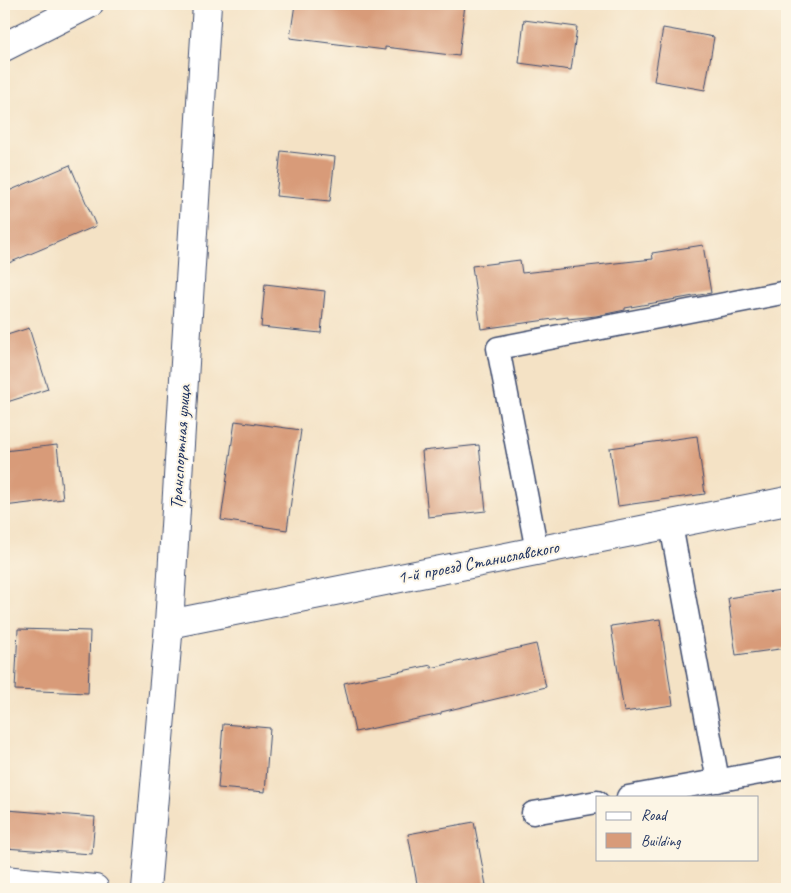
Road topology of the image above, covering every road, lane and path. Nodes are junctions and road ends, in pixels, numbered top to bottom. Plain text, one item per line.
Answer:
1 (89, 4) edge
2 (207, 4) edge
3 (4, 47) edge
4 (787, 292) edge
5 (787, 501) edge
6 (671, 524) junction
7 (537, 551) junction
8 (169, 624) junction
9 (787, 768) edge
10 (718, 781) junction
11 (634, 796) edge
12 (596, 802) edge
13 (533, 814) dead end
14 (4, 880) edge
15 (95, 889) edge
16 (146, 889) edge

1 - 3 street
2 - 8 street, Транспортная улица
4 - 7 lane
5 - 6 street, 1-й проезд Станиславского
6 - 7 street, 1-й проезд Станиславского
6 - 10 lane
7 - 8 street, 1-й проезд Станиславского
8 - 16 street, Транспортная улица
9 - 10 lane
10 - 11 lane
12 - 13 lane
14 - 15 street

